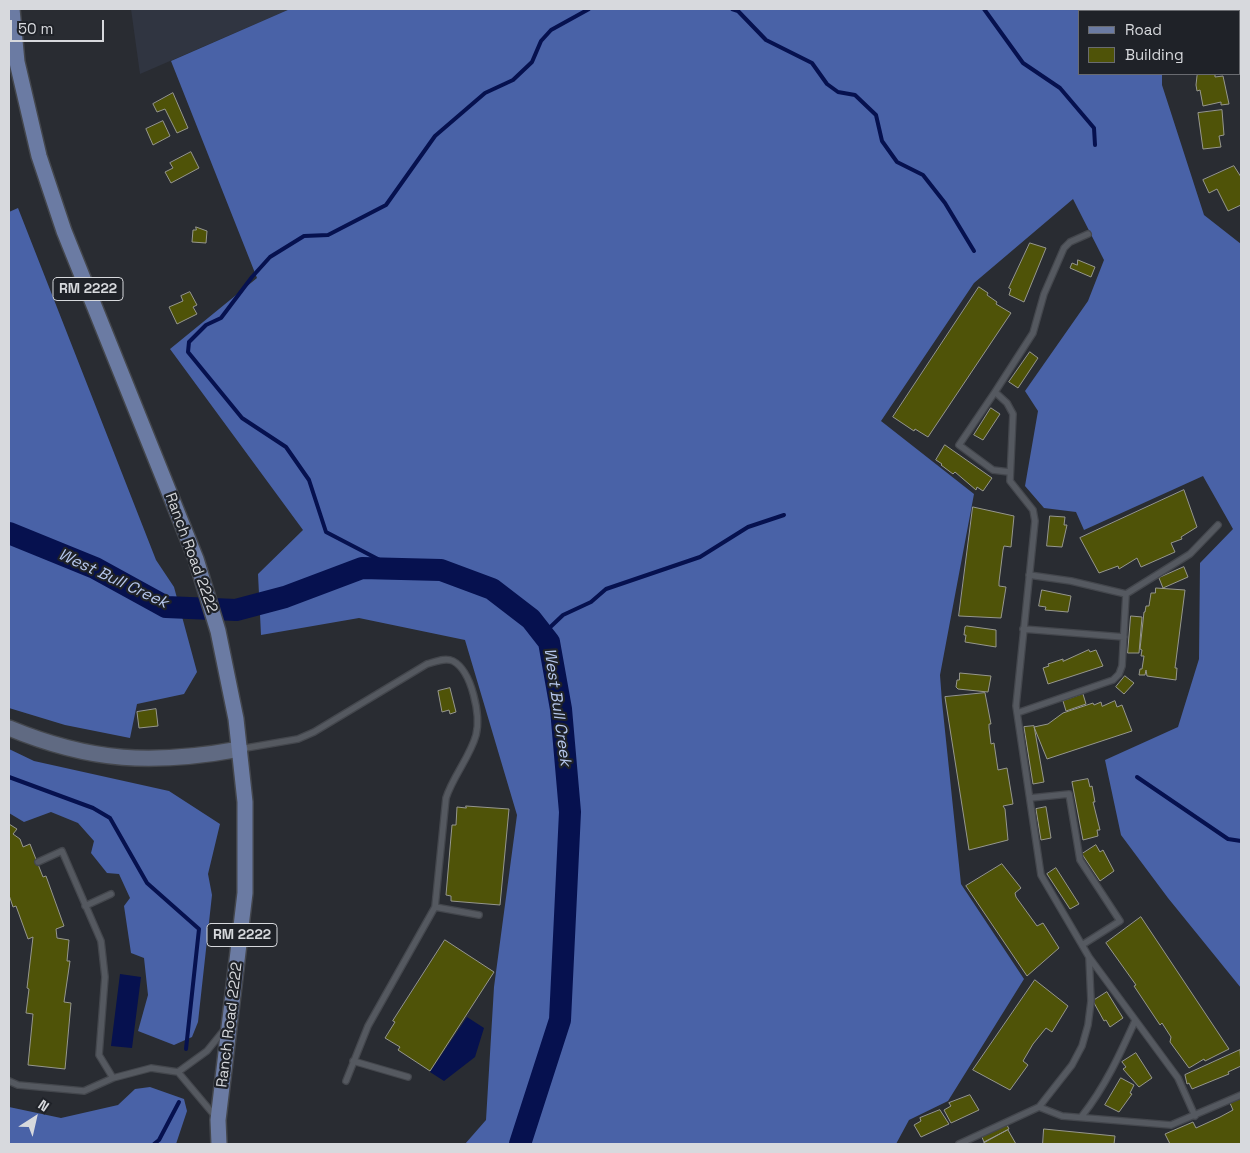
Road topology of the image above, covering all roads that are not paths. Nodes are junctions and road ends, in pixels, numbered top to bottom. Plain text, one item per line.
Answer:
1 (12, 9) edge
2 (1088, 234) dead end
3 (995, 392) junction
4 (1009, 472) junction
5 (1218, 525) dead end
6 (1029, 575) junction
7 (1126, 594) junction
8 (1022, 629) junction
9 (1124, 637) junction
10 (1017, 713) junction
11 (9, 728) edge
12 (240, 749) junction
13 (1030, 798) junction
14 (38, 862) dead end
15 (111, 894) dead end
16 (85, 906) junction
17 (435, 907) junction
18 (479, 915) dead end
19 (1082, 945) junction
20 (1089, 957) junction
21 (232, 1013) junction
22 (1135, 1021) junction
23 (353, 1061) junction
24 (178, 1072) junction
25 (408, 1076) dead end
26 (113, 1078) junction
27 (9, 1081) edge
28 (346, 1081) dead end
29 (1241, 1094) edge
30 (1038, 1107) junction
31 (1082, 1116) junction
32 (1196, 1116) junction
33 (218, 1120) junction
34 (211, 1144) edge
35 (219, 1144) edge
36 (959, 1144) edge

1 - 12 main road, Ranch Road 2222 / RM 2222
2 - 3 lane
3 - 4 lane
3 - 4 lane
4 - 6 lane
5 - 7 lane
6 - 7 lane
6 - 8 lane
7 - 9 lane
8 - 9 lane
8 - 10 lane
9 - 10 lane
10 - 13 lane
11 - 12 street
12 - 17 lane
12 - 21 main road, Ranch Road 2222 / RM 2222
13 - 19 lane
13 - 19 lane
14 - 16 lane
15 - 16 lane
16 - 26 lane
17 - 18 lane
17 - 23 lane
19 - 20 lane
20 - 22 lane
20 - 30 lane
21 - 24 lane
21 - 33 main road, Ranch Road 2222 / RM 2222
22 - 31 lane
22 - 32 lane
23 - 25 lane
23 - 28 lane
24 - 26 lane
24 - 33 lane
26 - 27 lane
29 - 32 lane
30 - 31 lane
30 - 36 lane
31 - 32 lane
33 - 34 main road, Ranch Road 2222 / RM 2222
33 - 35 main road, Ranch Road 2222 / RM 2222

